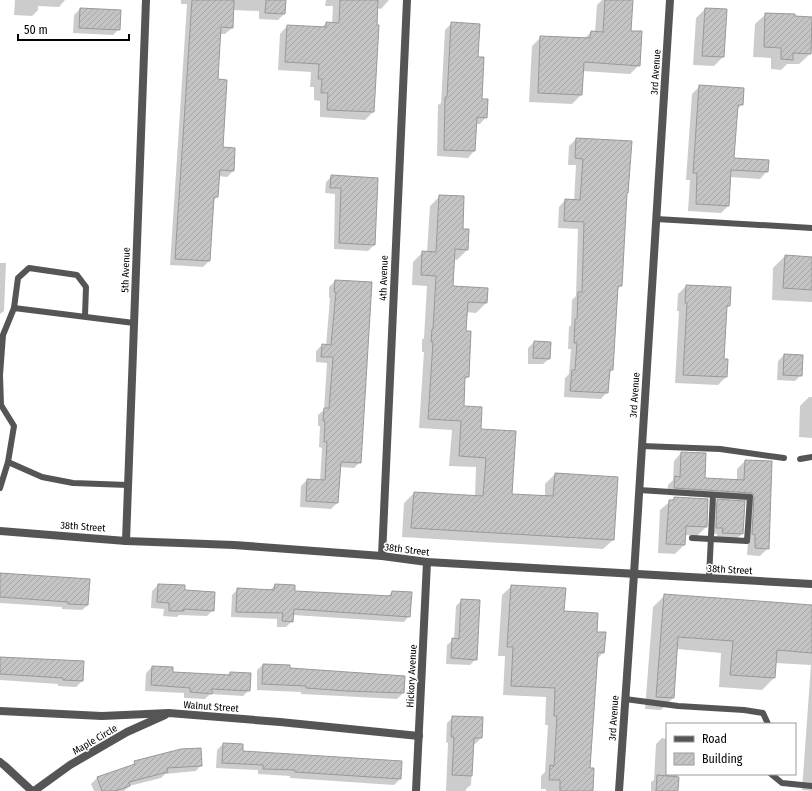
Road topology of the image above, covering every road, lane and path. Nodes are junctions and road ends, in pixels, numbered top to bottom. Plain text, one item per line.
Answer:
1 (146, 0) edge
2 (407, 0) edge
3 (670, 0) edge
4 (656, 219) junction
5 (812, 228) edge
6 (14, 308) junction
7 (86, 316) junction
8 (134, 323) junction
9 (642, 446) junction
10 (812, 457) edge
11 (784, 458) dead end
12 (800, 459) dead end
13 (8, 462) junction
14 (128, 485) junction
15 (0, 488) edge
16 (639, 490) junction
17 (713, 495) junction
18 (0, 531) edge
19 (692, 538) dead end
20 (711, 539) junction
21 (126, 540) junction
22 (382, 556) junction
23 (427, 562) junction
24 (634, 574) junction
25 (709, 578) junction
26 (812, 584) edge
27 (625, 699) junction
28 (0, 712) edge
29 (169, 714) junction
30 (768, 723) edge
31 (419, 736) junction
32 (0, 762) edge
33 (772, 775) edge
34 (812, 786) edge
35 (33, 791) edge
36 (416, 791) edge
37 (618, 791) edge

1 - 8 street, 5th Avenue
2 - 22 street, 4th Avenue
3 - 4 street, 3rd Avenue
4 - 5 lane
4 - 9 street, 3rd Avenue
6 - 7 lane
6 - 7 lane
6 - 13 lane
7 - 8 lane
8 - 14 street, 5th Avenue
9 - 11 lane
9 - 16 street, 3rd Avenue
10 - 12 lane
13 - 14 lane
13 - 15 lane
14 - 21 street, 5th Avenue
16 - 17 lane
16 - 24 street, 3rd Avenue
17 - 20 lane
17 - 20 lane
18 - 21 street, 38th Street
19 - 20 lane
20 - 25 lane
21 - 22 street, 38th Street
22 - 23 street, 38th Street
23 - 24 street, 38th Street
23 - 31 street, Hickory Avenue
24 - 25 street, 38th Street
24 - 27 street, 3rd Avenue
25 - 26 street, 38th Street
27 - 30 lane
27 - 37 street, 3rd Avenue
28 - 29 street, Walnut Street
29 - 31 street, Walnut Street
29 - 35 street, Maple Circle
31 - 36 street, Hickory Avenue
32 - 35 street
33 - 34 lane

